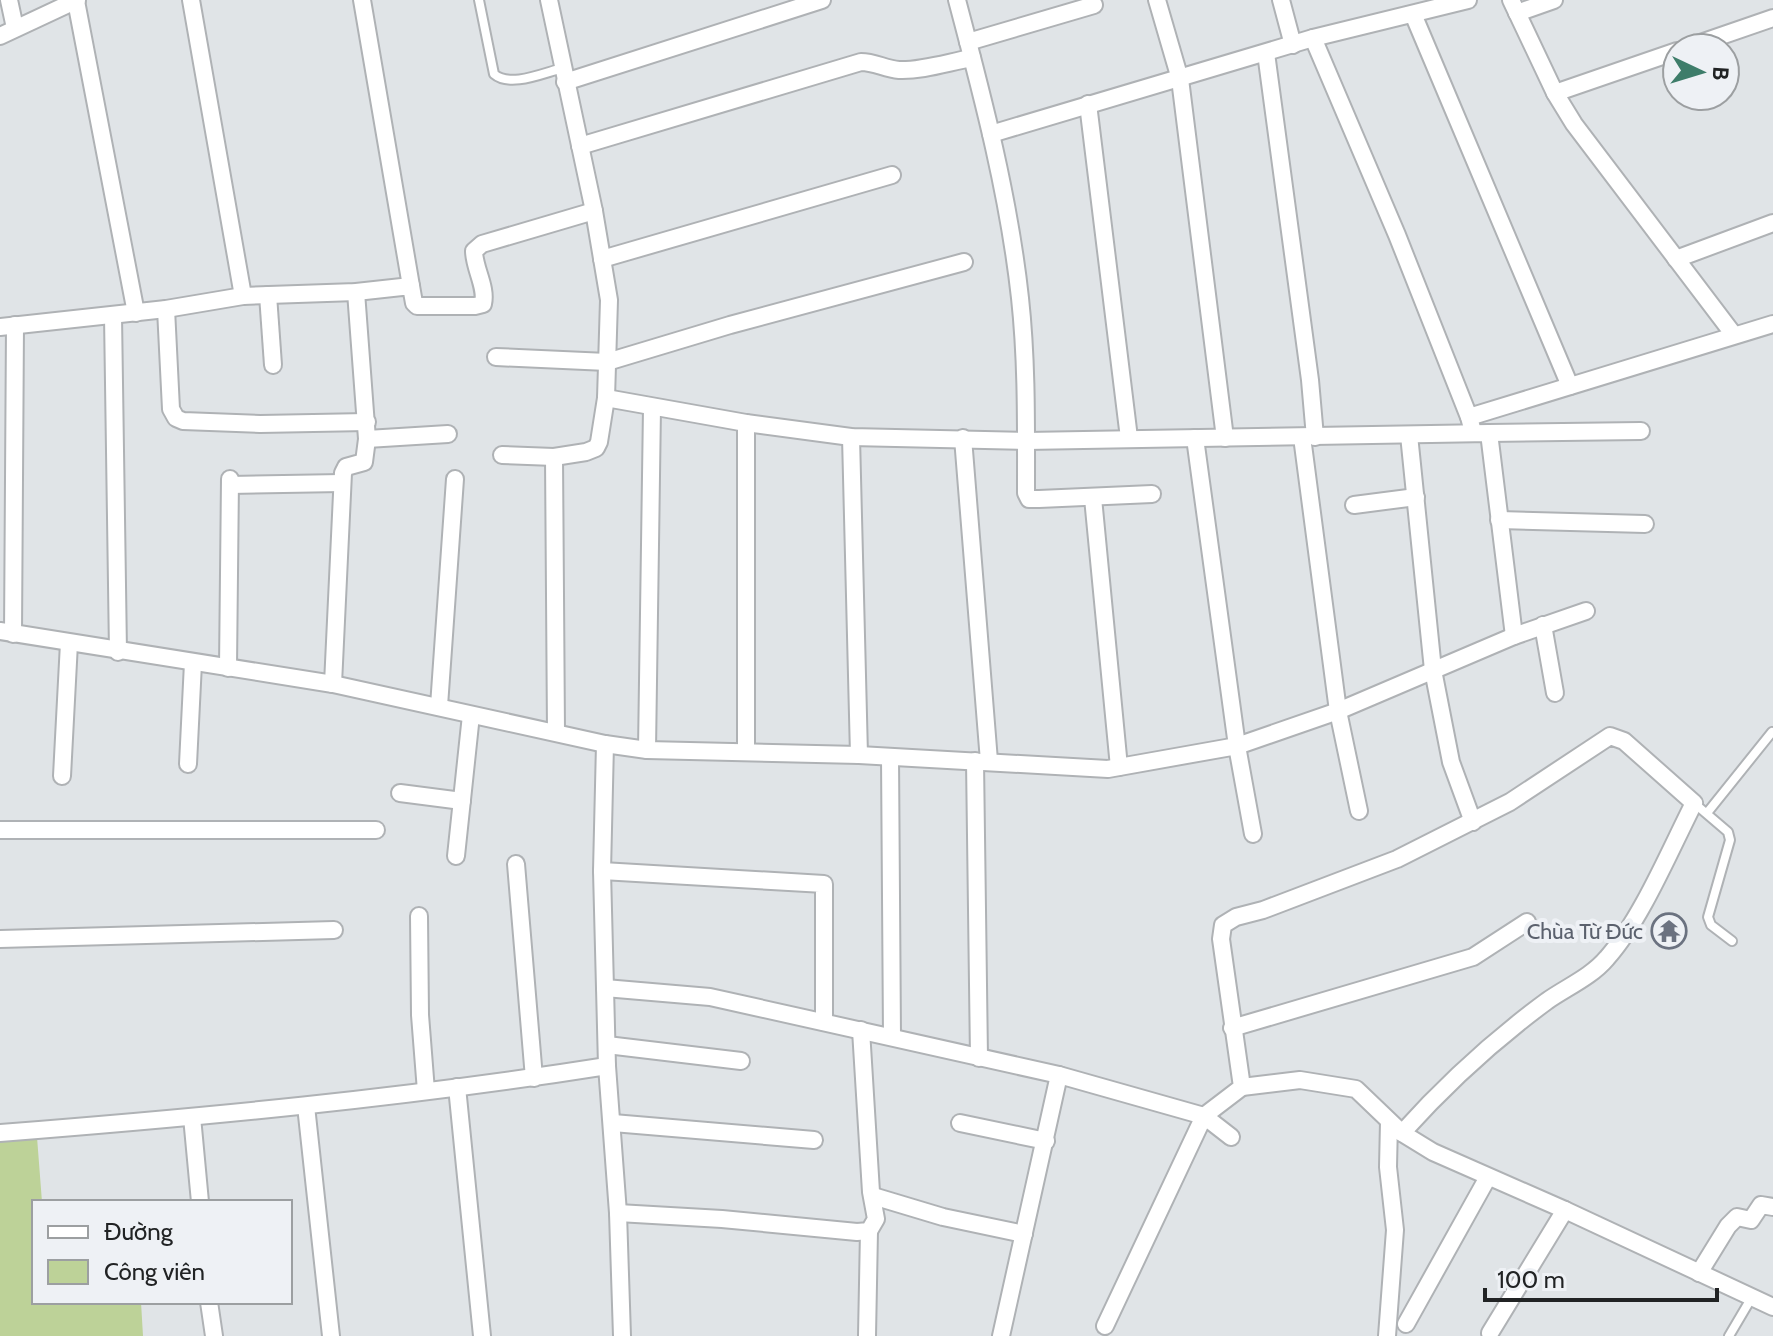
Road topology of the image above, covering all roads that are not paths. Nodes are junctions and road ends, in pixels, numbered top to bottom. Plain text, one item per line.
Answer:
1 (9, 0) edge
2 (76, 0) edge
3 (191, 0) edge
4 (362, 0) edge
5 (479, 0) edge
6 (549, 0) edge
7 (822, 0) edge
8 (957, 0) edge
9 (1157, 0) edge
10 (1281, 0) edge
11 (1468, 0) edge
12 (1554, 0) edge
13 (1094, 5) dead end
14 (1514, 7) edge
15 (1404, 10) edge
16 (1773, 18) edge
17 (7, 32) edge
18 (1732, 32) edge
19 (1313, 38) junction
20 (1293, 45) junction
21 (970, 50) junction
22 (1266, 53) junction
23 (1661, 57) edge
24 (564, 75) junction
25 (1180, 79) junction
26 (1555, 93) junction
27 (1088, 104) junction
28 (991, 134) junction
29 (580, 146) junction
30 (892, 175) dead end
31 (594, 211) junction
32 (1773, 223) edge
33 (602, 259) junction
34 (1676, 259) junction
35 (964, 262) dead end
36 (411, 286) junction
37 (356, 292) junction
38 (268, 295) junction
39 (243, 296) junction
40 (166, 309) junction
41 (136, 313) junction
42 (113, 316) junction
43 (1773, 324) edge
44 (4, 326) edge
45 (1734, 335) junction
46 (496, 357) dead end
47 (607, 362) junction
48 (273, 365) dead end
49 (1570, 386) junction
50 (606, 398) junction
51 (652, 408) junction
52 (746, 423) junction
53 (1477, 428) junction
54 (367, 430) junction
55 (1641, 431) dead end
56 (448, 434) dead end
57 (1409, 435) junction
58 (851, 437) junction
59 (1308, 437) junction
60 (963, 438) junction
61 (1129, 438) junction
62 (1195, 438) junction
63 (1225, 438) junction
64 (1026, 441) junction
65 (502, 455) dead end
66 (554, 457) junction
67 (455, 479) dead end
68 (342, 483) junction
69 (1152, 494) dead end
70 (1416, 497) junction
71 (1093, 498) junction
72 (1354, 505) dead end
73 (1499, 520) junction
74 (1645, 524) dead end
75 (1586, 611) dead end
76 (1543, 625) junction
77 (6, 633) edge
78 (1514, 636) junction
79 (69, 643) junction
80 (118, 652) junction
81 (193, 663) junction
82 (228, 668) junction
83 (1433, 670) junction
84 (333, 684) junction
85 (1555, 693) dead end
86 (439, 706) junction
87 (1338, 711) junction
88 (471, 715) junction
89 (556, 732) junction
90 (1772, 732) edge
91 (605, 744) junction
92 (1237, 746) junction
93 (647, 750) junction
94 (746, 752) junction
95 (859, 755) junction
96 (890, 757) junction
97 (982, 761) junction
98 (188, 764) dead end
99 (1119, 767) junction
100 (62, 776) dead end
101 (400, 793) dead end
102 (462, 801) junction
103 (1701, 808) junction
104 (1359, 811) dead end
105 (1473, 822) junction
106 (0, 830) edge
107 (376, 830) dead end
108 (1253, 834) dead end
109 (456, 856) dead end
110 (516, 864) dead end
111 (602, 871) junction
112 (419, 916) dead end
113 (1527, 922) dead end
114 (334, 930) dead end
115 (0, 939) edge
116 (1732, 941) dead end
117 (605, 988) junction
118 (824, 1022) junction
119 (1232, 1028) junction
120 (861, 1030) junction
121 (892, 1037) junction
122 (607, 1045) junction
123 (979, 1058) junction
124 (741, 1061) dead end
125 (607, 1066) junction
126 (1059, 1075) junction
127 (534, 1078) junction
128 (457, 1087) junction
129 (1242, 1087) junction
130 (426, 1091) junction
131 (306, 1106) junction
132 (1204, 1116) junction
133 (192, 1117) junction
134 (613, 1123) junction
135 (960, 1123) dead end
136 (1396, 1128) junction
137 (0, 1133) edge
138 (1231, 1137) dead end
139 (814, 1140) dead end
140 (1046, 1141) junction
141 (1488, 1177) junction
142 (873, 1196) junction
143 (200, 1200) edge
144 (1773, 1207) edge
145 (1565, 1210) junction
146 (618, 1213) junction
147 (869, 1231) junction
148 (1024, 1234) junction
149 (1699, 1273) junction
150 (1752, 1297) junction
151 (209, 1304) edge
152 (1773, 1307) edge
153 (1406, 1324) dead end
154 (1105, 1326) dead end
155 (1490, 1333) dead end
156 (214, 1336) edge
157 (331, 1336) edge
158 (482, 1336) edge
159 (622, 1336) edge
160 (867, 1336) edge
161 (1001, 1336) edge
162 (1387, 1336) edge
163 (1729, 1336) edge

1 - 17 street
2 - 17 street
2 - 41 street
3 - 39 street
4 - 36 street
5 - 24 lane
6 - 24 street
7 - 24 street
8 - 21 street
9 - 25 street
10 - 20 street
11 - 15 street
12 - 14 street
13 - 21 street
14 - 26 street
15 - 19 street
15 - 49 street
16 - 18 street
19 - 20 street
19 - 53 street
20 - 22 street
21 - 28 street
21 - 29 street
22 - 25 street
22 - 59 street
23 - 26 street
24 - 29 street
25 - 27 street
25 - 63 street
26 - 34 street
27 - 28 street
27 - 61 street
28 - 64 street
29 - 31 street
30 - 33 street
31 - 33 street
31 - 36 street
32 - 34 street
33 - 47 street
34 - 45 street
35 - 47 street
36 - 37 street
37 - 38 street
37 - 54 street
38 - 39 street
38 - 48 street
39 - 40 street
40 - 41 street
40 - 54 street
41 - 42 street
42 - 44 street
42 - 80 street
43 - 45 street
44 - 77 street
45 - 49 street
46 - 47 street
47 - 50 street
49 - 53 street
50 - 51 street
50 - 66 street
51 - 52 street
51 - 93 street
52 - 58 street
52 - 94 street
53 - 55 street
53 - 57 street
53 - 73 street
54 - 56 street
54 - 68 street
57 - 59 street
57 - 70 street
58 - 60 street
58 - 95 street
59 - 63 street
59 - 87 street
60 - 64 street
60 - 97 street
61 - 62 street
61 - 64 street
62 - 63 street
62 - 92 street
64 - 71 street
65 - 66 street
66 - 89 street
67 - 86 street
68 - 82 street
68 - 84 street
69 - 71 street
70 - 72 street
70 - 83 street
71 - 99 street
73 - 74 street
73 - 78 street
75 - 76 street
76 - 78 street
76 - 85 street
77 - 79 street
78 - 83 street
79 - 80 street
79 - 100 street
80 - 81 street
81 - 82 street
81 - 98 street
82 - 84 street
83 - 87 street
83 - 105 street
84 - 86 street
86 - 88 street
87 - 92 street
87 - 104 street
88 - 89 street
88 - 102 street
89 - 91 street
90 - 103 lane
91 - 93 street
91 - 111 street
92 - 99 street
92 - 108 street
93 - 94 street
94 - 95 street
95 - 96 street
96 - 97 street
96 - 121 street
97 - 99 street
97 - 123 street
101 - 102 street
102 - 109 street
103 - 105 street
103 - 116 lane
103 - 136 street
105 - 119 street
106 - 107 street
110 - 127 street
111 - 117 street
111 - 118 street
112 - 130 street
113 - 119 street
114 - 115 street
117 - 118 street
117 - 122 street
118 - 120 street
119 - 129 street
120 - 121 street
120 - 142 street
121 - 123 street
122 - 124 street
122 - 125 street
123 - 126 street
125 - 127 street
125 - 134 street
126 - 132 street
126 - 140 street
127 - 128 street
128 - 130 street
128 - 158 street
129 - 132 street
129 - 136 street
130 - 131 street
131 - 133 street
131 - 157 street
132 - 138 street
132 - 154 street
133 - 137 street
133 - 143 street
134 - 139 street
134 - 146 street
135 - 140 street
136 - 141 street
136 - 162 street
140 - 148 street
141 - 145 street
141 - 153 street
142 - 147 street
142 - 148 street
144 - 149 street
145 - 149 street
145 - 155 street
146 - 147 street
146 - 159 street
147 - 160 street
148 - 161 street
149 - 150 street
150 - 152 street
150 - 163 lane
151 - 156 street

